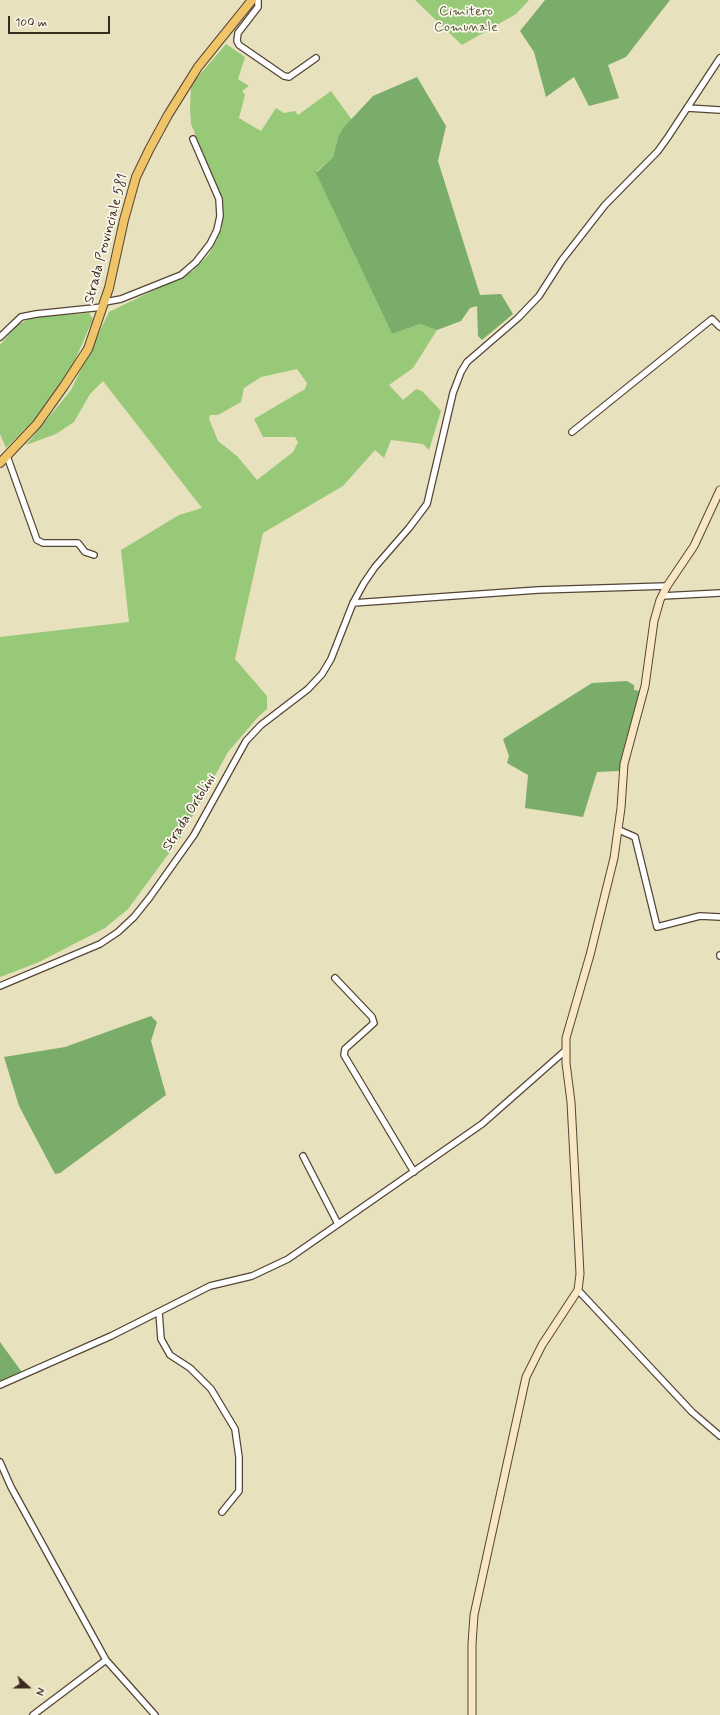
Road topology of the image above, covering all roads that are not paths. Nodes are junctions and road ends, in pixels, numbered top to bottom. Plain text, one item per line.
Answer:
1 (252, 0) edge
2 (258, 0) edge
3 (316, 58) dead end
4 (720, 58) edge
5 (687, 108) junction
6 (720, 110) edge
7 (193, 139) dead end
8 (104, 305) junction
9 (720, 327) edge
10 (0, 337) edge
11 (572, 432) dead end
12 (7, 456) junction
13 (0, 463) edge
14 (720, 490) edge
15 (94, 554) dead end
16 (667, 586) junction
17 (720, 593) edge
18 (662, 596) junction
19 (354, 603) junction
20 (618, 830) junction
21 (720, 917) edge
22 (335, 978) dead end
23 (0, 986) edge
24 (566, 1050) junction
25 (304, 1156) dead end
26 (414, 1172) junction
27 (338, 1224) junction
28 (578, 1290) junction
29 (159, 1312) junction
30 (0, 1385) edge
31 (720, 1436) edge
32 (0, 1462) edge
33 (222, 1512) dead end
34 (106, 1660) junction
35 (33, 1715) edge
36 (155, 1715) edge
37 (472, 1715) edge

1 - 8 main road, Strada Provinciale 581
2 - 3 street
4 - 5 street, Strada Ortolini
5 - 6 street
5 - 19 street, Strada Ortolini
7 - 8 street
8 - 10 street
8 - 12 main road, Strada Provinciale 581
9 - 11 street
12 - 13 main road, Strada Provinciale 581
12 - 15 street
14 - 16 main road
16 - 18 main road
16 - 19 street
17 - 18 street
18 - 20 main road
19 - 23 street, Strada Ortolini
20 - 21 street
20 - 24 main road
22 - 26 street
24 - 26 street
24 - 28 main road
25 - 27 street
26 - 27 street
27 - 29 street
28 - 31 street
28 - 37 main road
29 - 30 street
29 - 33 street
32 - 34 street
34 - 35 street
34 - 36 street

